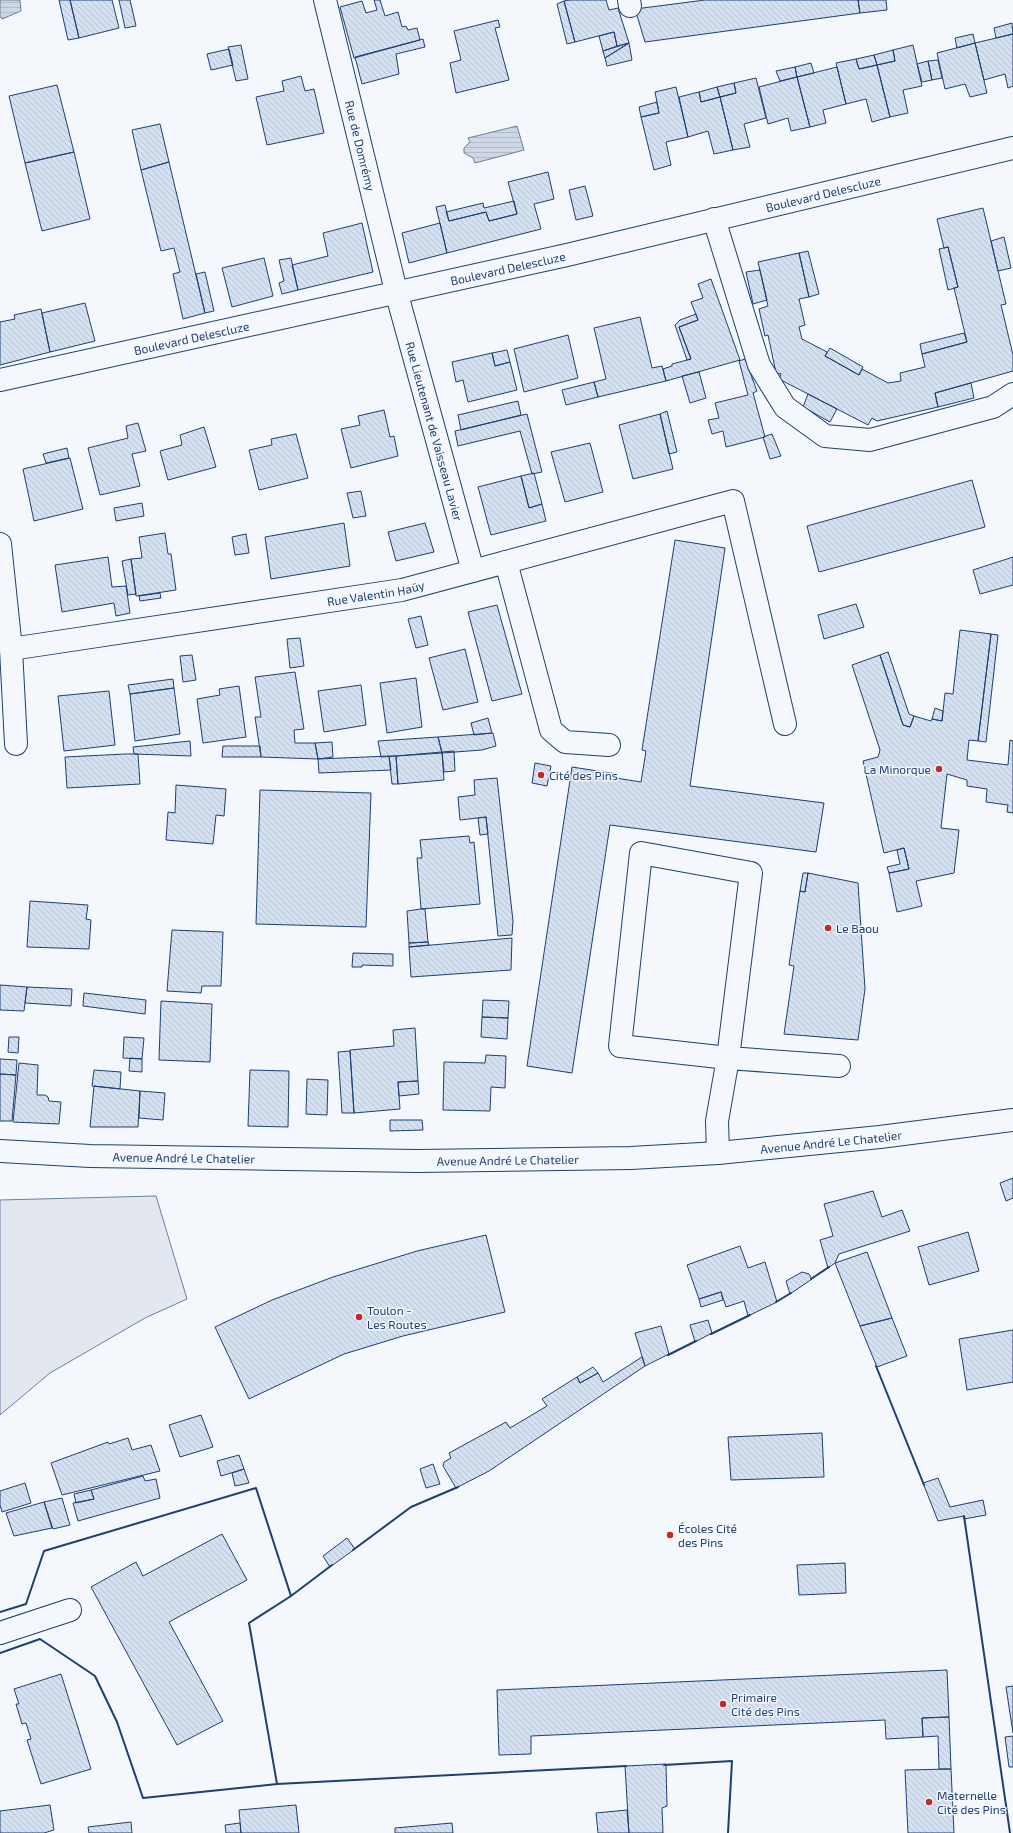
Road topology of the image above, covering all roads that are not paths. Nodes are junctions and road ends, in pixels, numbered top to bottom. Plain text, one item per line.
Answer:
1 (325, 0) edge
2 (1011, 154) edge
3 (714, 219) junction
4 (396, 291) junction
5 (0, 380) edge
6 (1013, 394) edge
7 (0, 544) edge
8 (506, 562) junction
9 (473, 571) junction
10 (11, 649) junction
11 (785, 724) dead end
12 (16, 744) dead end
13 (609, 745) dead end
14 (728, 1058) junction
15 (839, 1066) dead end
16 (1013, 1120) edge
17 (0, 1151) edge
18 (718, 1153) junction
19 (70, 1610) dead end
20 (0, 1633) edge

1 - 4 street, Rue de Domrémy
2 - 3 street, Boulevard Delescluze
3 - 4 street, Boulevard Delescluze
3 - 6 street
4 - 5 street, Boulevard Delescluze
4 - 9 street, Rue Lieutenant de Vaisseau Lavier
7 - 10 street
8 - 9 street, Rue Valentin Haüy
8 - 11 street, Rue Valentin Haüy
8 - 13 street
9 - 10 street, Rue Valentin Haüy
10 - 12 street
14 - 14 street
14 - 15 street
14 - 18 street
16 - 18 street, Avenue André Le Chatelier
17 - 18 street, Avenue André Le Chatelier
19 - 20 street

